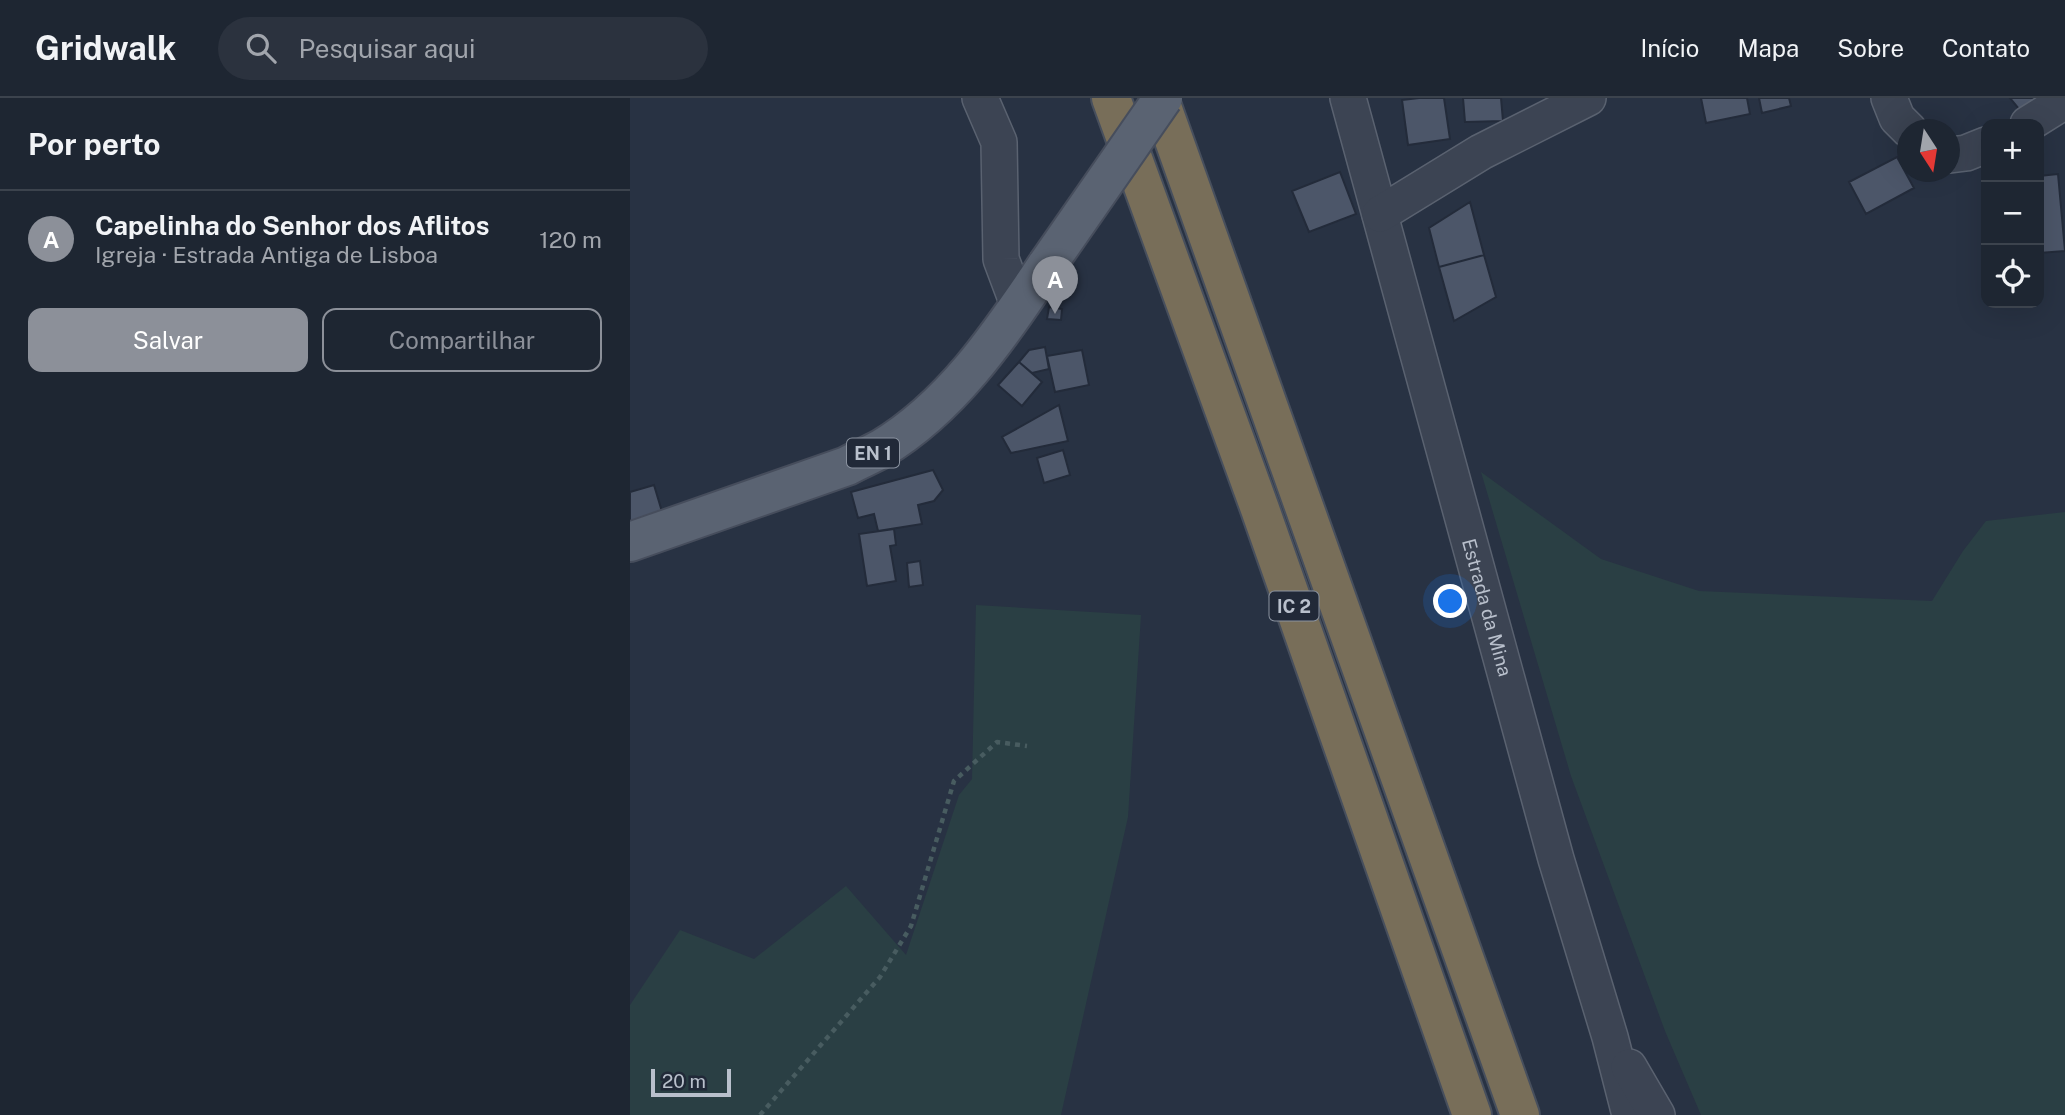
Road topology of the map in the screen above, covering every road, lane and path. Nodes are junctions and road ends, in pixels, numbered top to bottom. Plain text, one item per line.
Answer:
1 (980, 98) edge
2 (1161, 98) edge
3 (1348, 98) edge
4 (1588, 98) edge
5 (1889, 98) edge
6 (2065, 102) edge
7 (1112, 108) edge
8 (1898, 119) edge
9 (2036, 119) edge
10 (1981, 147) edge
11 (1960, 154) edge
12 (1380, 214) junction
13 (1019, 307) junction
14 (630, 542) edge
15 (1027, 746) dead end
16 (1610, 1037) junction
17 (760, 1115) edge
18 (1472, 1115) edge
19 (1520, 1115) edge
20 (1630, 1115) edge
21 (1657, 1115) edge

1 - 13 street
2 - 13 main road, EN 1, bridge
2 - 19 highway, IC 2
3 - 12 street, Estrada da Mina
4 - 12 street
5 - 8 street
6 - 9 street
7 - 18 highway, IC 2
10 - 11 street
12 - 16 street, Estrada da Mina
13 - 14 main road, EN 1
15 - 17 path
16 - 20 street, Estrada da Mina
16 - 21 street

